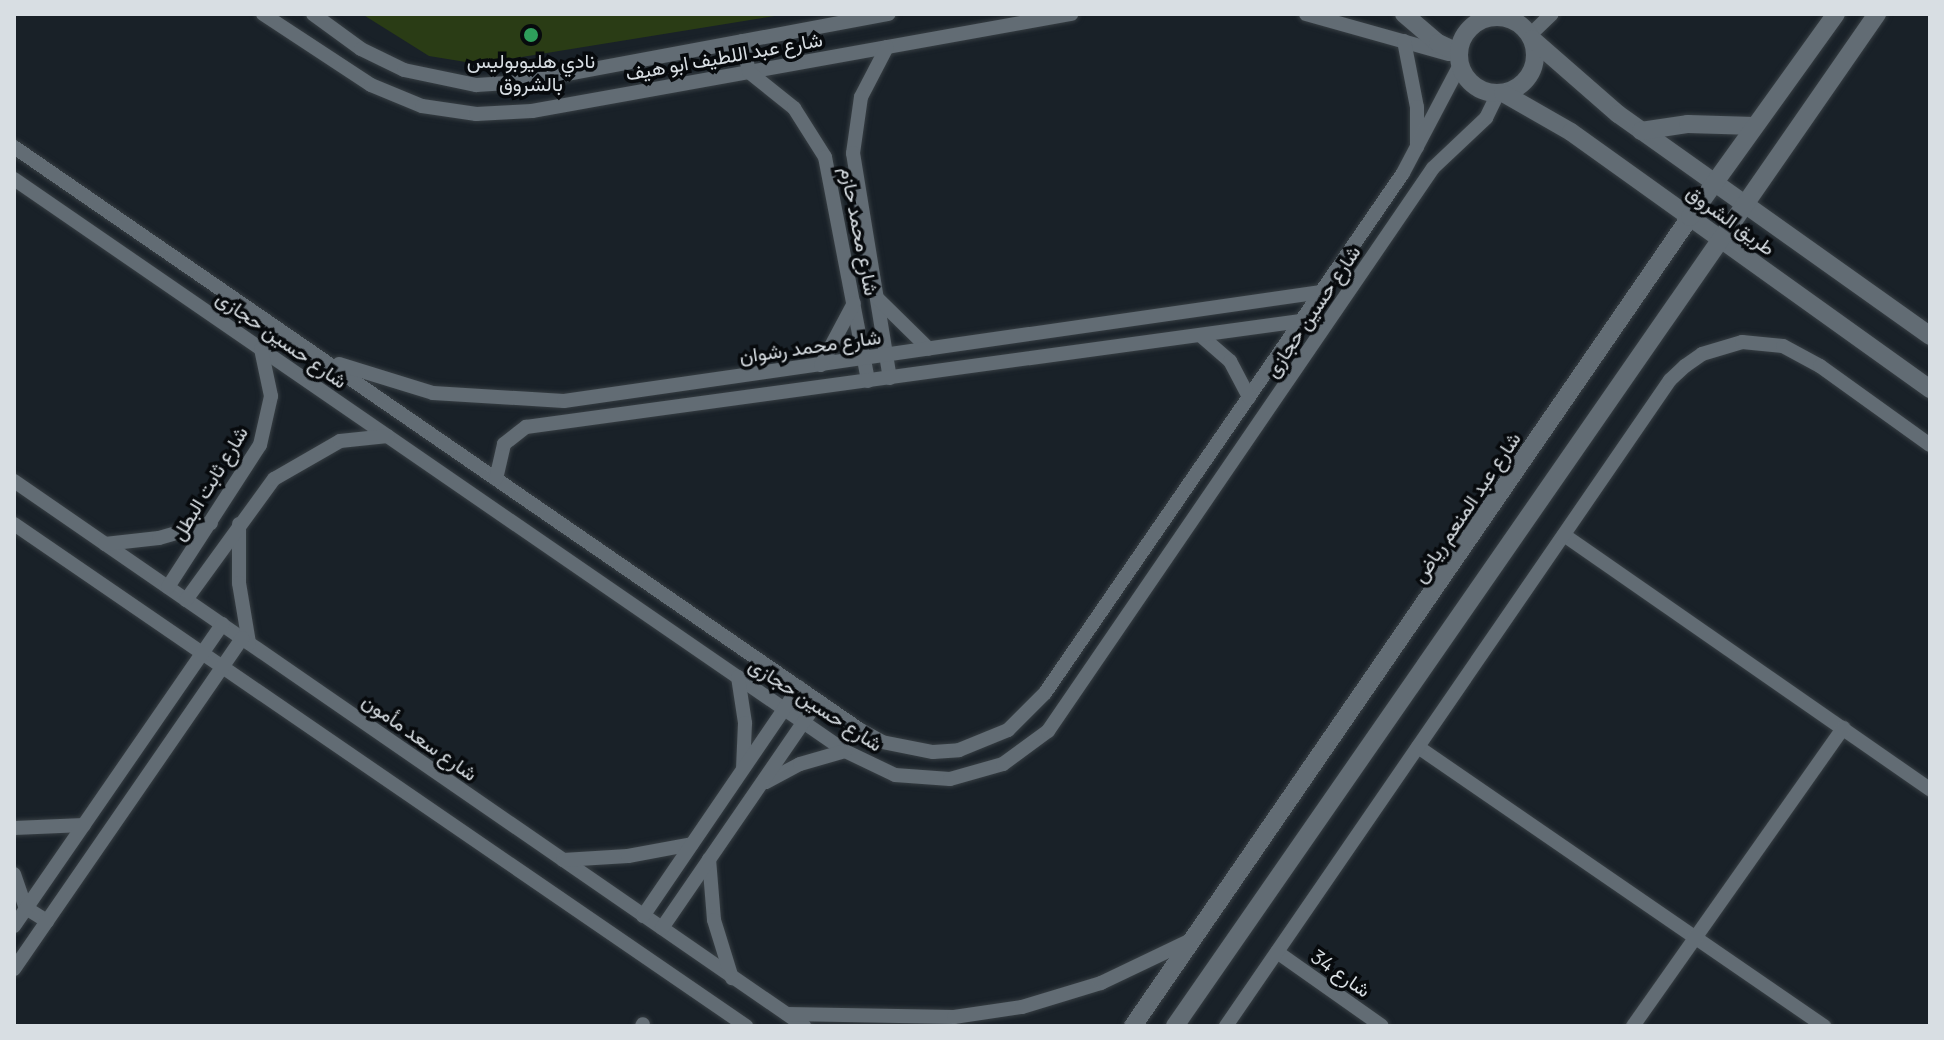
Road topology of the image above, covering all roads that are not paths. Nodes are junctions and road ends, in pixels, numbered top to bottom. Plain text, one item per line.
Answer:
1 (263, 14) edge
2 (313, 14) edge
3 (889, 14) edge
4 (1071, 14) edge
5 (1306, 14) edge
6 (1404, 14) edge
7 (1552, 14) edge
8 (1836, 14) edge
9 (1877, 14) edge
10 (1491, 15) edge
11 (1531, 37) junction
12 (742, 41) junction
13 (1404, 41) junction
14 (887, 47) junction
15 (1459, 58) junction
16 (749, 72) junction
17 (1501, 93) junction
18 (1754, 126) junction
19 (1641, 131) junction
20 (14, 147) edge
21 (1417, 152) junction
22 (14, 179) edge
23 (1714, 182) junction
24 (1742, 203) junction
25 (1690, 217) junction
26 (1718, 237) junction
27 (1321, 292) junction
28 (876, 296) junction
29 (854, 302) junction
30 (1304, 316) junction
31 (261, 317) junction
32 (1327, 324) junction
33 (1200, 335) junction
34 (1930, 336) edge
35 (246, 339) junction
36 (261, 349) junction
37 (929, 349) junction
38 (309, 350) junction
39 (886, 356) junction
40 (864, 359) junction
41 (821, 365) junction
42 (890, 378) junction
43 (868, 381) junction
44 (1930, 389) edge
45 (1249, 397) junction
46 (388, 436) junction
47 (1930, 445) edge
48 (496, 479) junction
49 (14, 481) edge
50 (239, 521) junction
51 (211, 523) junction
52 (14, 524) edge
53 (1564, 535) junction
54 (105, 544) junction
55 (168, 587) junction
56 (186, 600) junction
57 (222, 624) junction
58 (1403, 639) junction
59 (245, 641) junction
60 (202, 653) junction
61 (1430, 657) junction
62 (222, 666) junction
63 (738, 677) junction
64 (799, 687) junction
65 (818, 701) junction
66 (784, 709) junction
67 (803, 722) junction
68 (1843, 728) junction
69 (1418, 747) junction
70 (845, 751) junction
71 (743, 769) junction
72 (759, 786) junction
73 (1930, 789) edge
74 (84, 825) junction
75 (14, 828) edge
76 (692, 844) junction
77 (709, 859) junction
78 (563, 860) junction
79 (14, 874) edge
80 (26, 908) junction
81 (643, 916) junction
82 (47, 921) junction
83 (14, 926) edge
84 (662, 928) junction
85 (1695, 937) junction
86 (1195, 938) junction
87 (20, 948) edge
88 (1277, 952) junction
89 (14, 969) edge
90 (732, 978) junction
91 (787, 1014) junction
92 (746, 1026) edge
93 (804, 1026) edge
94 (1133, 1026) edge
95 (1175, 1026) edge
96 (1226, 1026) edge
97 (1382, 1026) edge
98 (1633, 1026) edge
99 (1824, 1026) edge

1 - 16 street, شارع عبد اللطيف ابو هيف
2 - 12 street, شارع عبد اللطيف ابو هيف
3 - 12 street, شارع عبد اللطيف ابو هيف
4 - 14 street, شارع عبد اللطيف ابو هيف
5 - 13 street
6 - 15 street
7 - 11 street
8 - 18 street, شارع عبد المنعم رياض
9 - 24 street
10 - 11 street
10 - 15 street
11 - 17 street
11 - 19 street, طريق الشروق
12 - 16 street
13 - 15 street
13 - 21 street
14 - 16 street, شارع عبد اللطيف ابو هيف
14 - 28 street, شارع محمد حازم
15 - 17 street
15 - 21 street, شارع حسين حجازى
16 - 29 street, شارع محمد حازم
17 - 25 street, طريق الشروق
17 - 32 street, شارع حسين حجازى
18 - 19 street
18 - 23 street, شارع عبد المنعم رياض
19 - 23 street, طريق الشروق
20 - 31 street, شارع حسين حجازى
21 - 27 street, شارع حسين حجازى
22 - 35 street, شارع حسين حجازى
23 - 24 street, طريق الشروق
23 - 25 street, شارع عبد المنعم رياض
24 - 26 street
24 - 34 street, طريق الشروق
25 - 26 street, طريق الشروق
25 - 58 street, شارع عبد المنعم رياض
26 - 44 street, طريق الشروق
26 - 61 street
27 - 30 street, شارع حسين حجازى
27 - 37 street, شارع محمد رشوان
28 - 37 street
28 - 39 street, شارع محمد حازم
29 - 40 street, شارع محمد حازم
29 - 41 street
30 - 32 street
30 - 33 street
30 - 45 street, شارع حسين حجازى
31 - 35 street
31 - 38 street, شارع حسين حجازى
32 - 70 street, شارع حسين حجازى
33 - 42 street
33 - 45 street
35 - 36 street, شارع حسين حجازى
36 - 46 street, شارع حسين حجازى
36 - 51 street, شارع ثابت البطل
37 - 39 street, شارع محمد رشوان
38 - 41 street, شارع محمد رشوان
38 - 48 street, شارع حسين حجازى
39 - 40 street, شارع محمد رشوان
39 - 42 street, شارع محمد حازم
40 - 41 street, شارع محمد رشوان
40 - 43 street, شارع محمد حازم
42 - 43 street
43 - 48 street
45 - 65 street, شارع حسين حجازى
46 - 50 street
46 - 63 street, شارع حسين حجازى
47 - 53 street
48 - 64 street, شارع حسين حجازى
49 - 54 street, شارع سعد مأمون
50 - 56 street
50 - 59 street
51 - 54 street
51 - 55 street, شارع ثابت البطل
52 - 60 street
53 - 68 street
53 - 69 street
54 - 55 street, شارع سعد مأمون
55 - 56 street, شارع سعد مأمون
56 - 57 street, شارع سعد مأمون
57 - 59 street, شارع سعد مأمون
57 - 60 street
58 - 61 street
58 - 86 street, شارع عبد المنعم رياض
59 - 62 street
59 - 78 street, شارع سعد مأمون
60 - 62 street
60 - 74 street
61 - 95 street
62 - 82 street
62 - 92 street
63 - 66 street, شارع حسين حجازى
63 - 71 street
64 - 65 street, شارع حسين حجازى
64 - 66 street
65 - 67 street
66 - 67 street, شارع حسين حجازى
66 - 71 street
67 - 70 street, شارع حسين حجازى
67 - 72 street
68 - 73 street
68 - 85 street
69 - 85 street
69 - 88 street
70 - 72 street
71 - 76 street
72 - 77 street
74 - 75 street
74 - 80 street
76 - 78 street
76 - 81 street
77 - 84 street
77 - 90 street
78 - 81 street, شارع سعد مأمون
79 - 80 street
80 - 82 street
80 - 83 street
81 - 84 street, شارع سعد مأمون
82 - 87 street
84 - 90 street, شارع سعد مأمون
85 - 98 street
85 - 99 street
86 - 91 street
86 - 94 street, شارع عبد المنعم رياض
87 - 89 street
88 - 96 street
88 - 97 street, شارع 34
90 - 91 street, شارع سعد مأمون
91 - 93 street, شارع سعد مأمون

